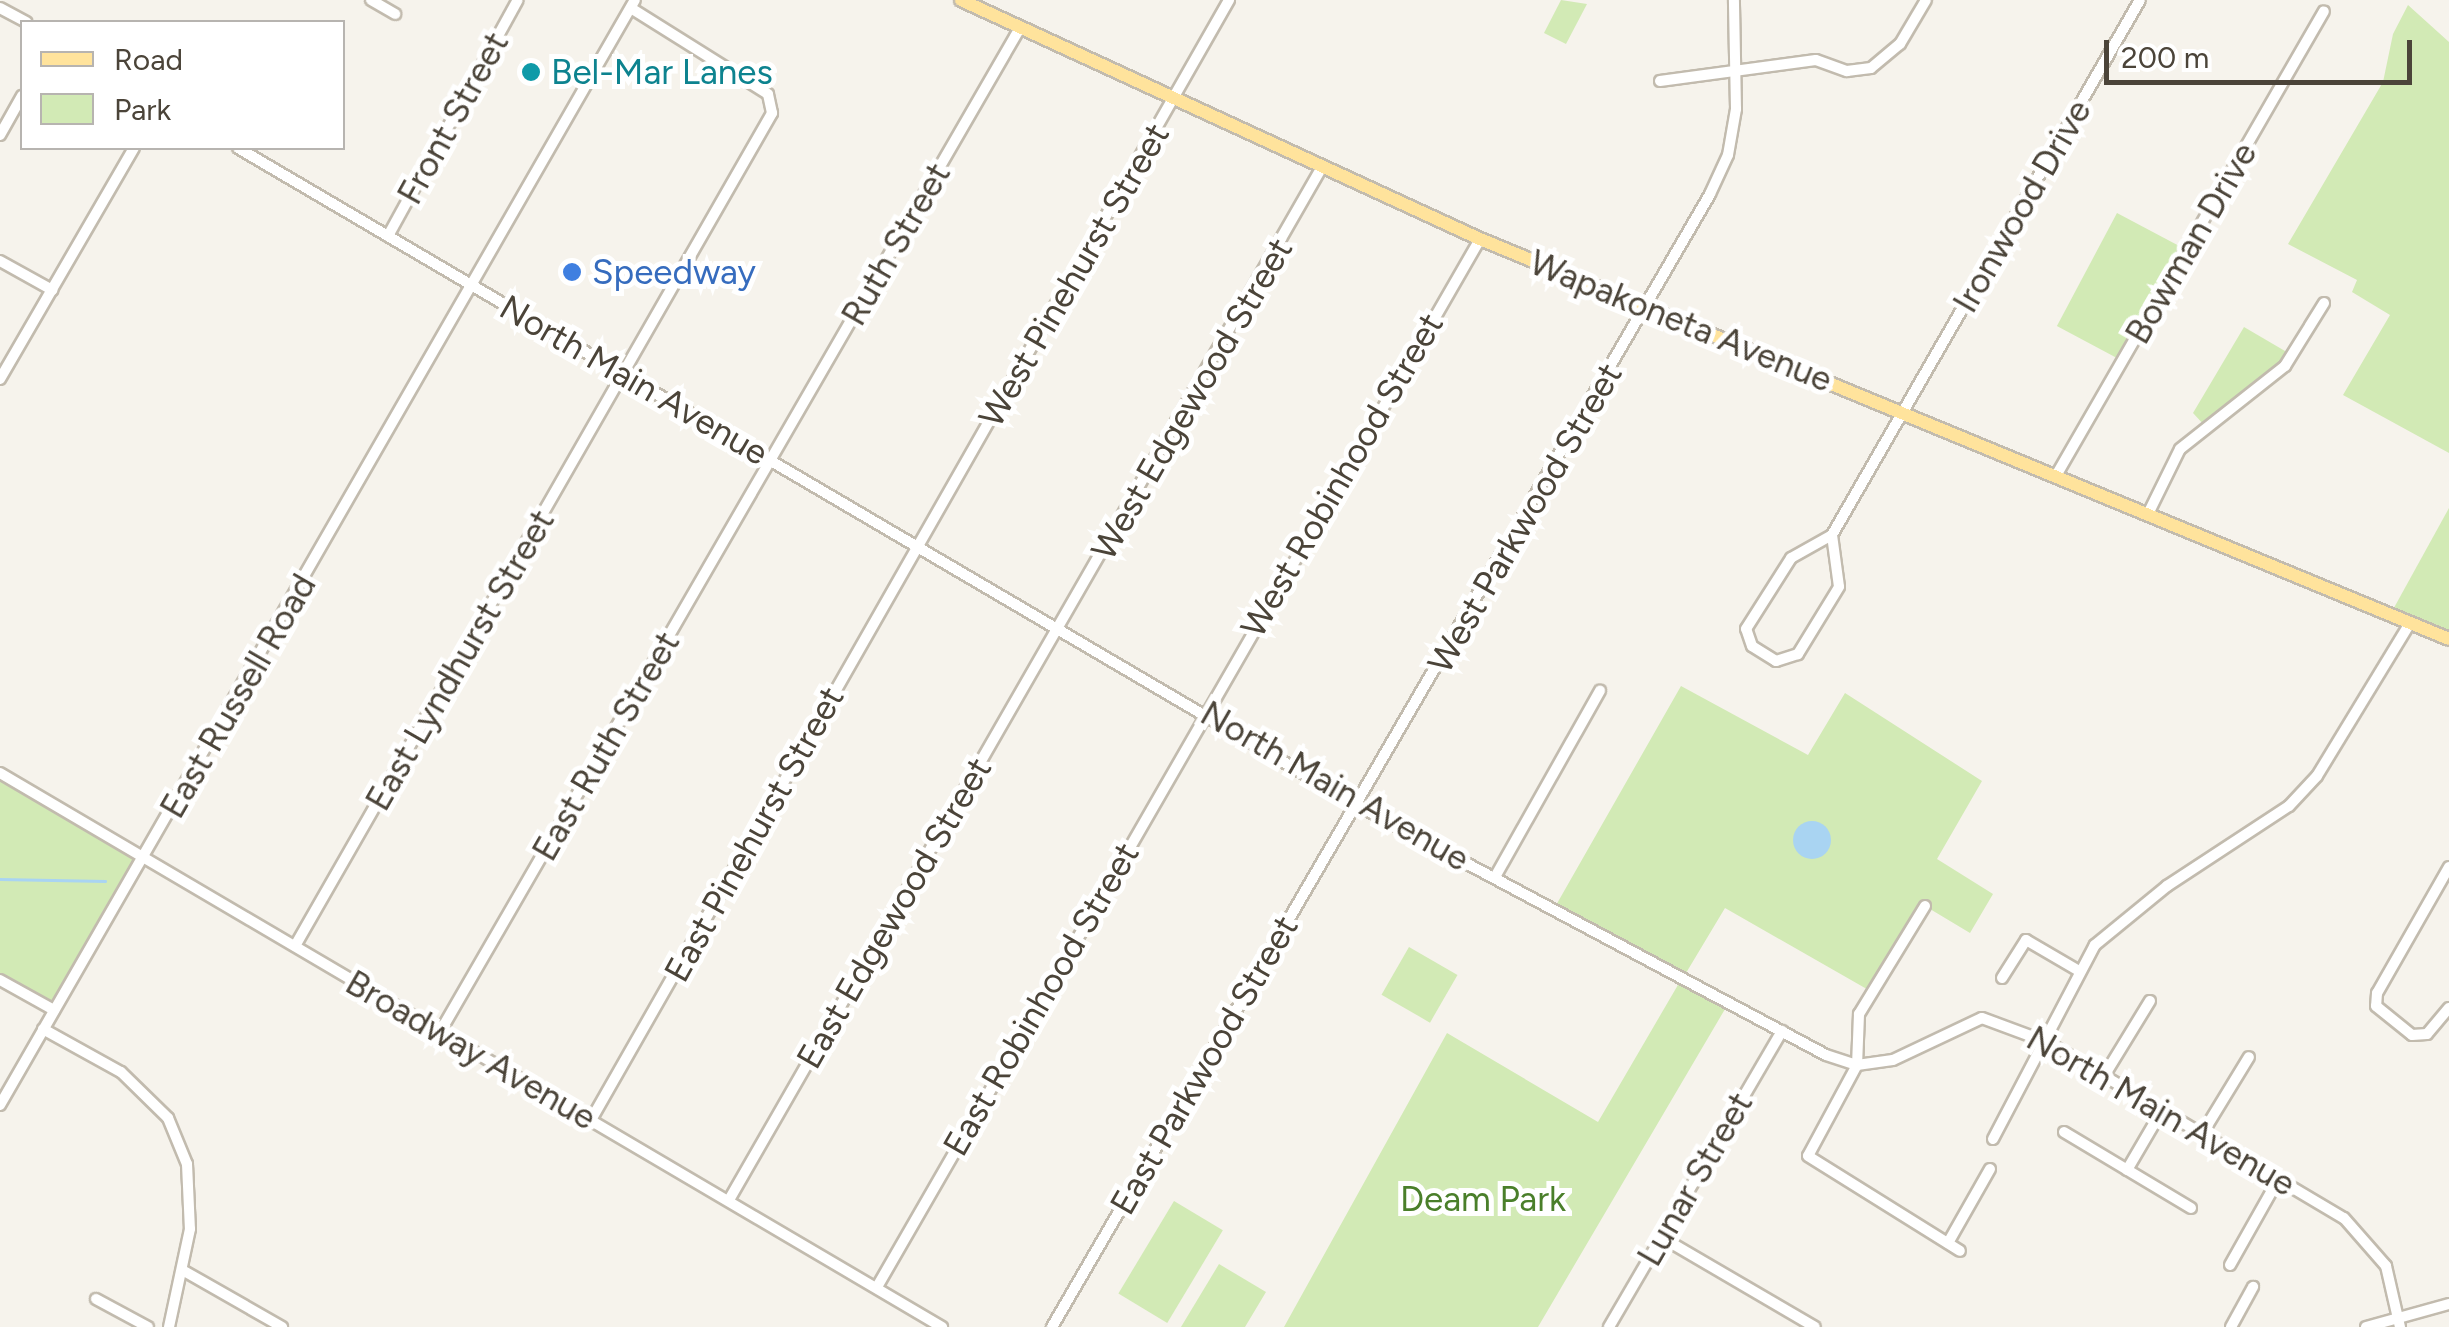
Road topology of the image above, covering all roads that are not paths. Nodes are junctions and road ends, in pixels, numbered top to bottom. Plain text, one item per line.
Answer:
1 (370, 0) edge
2 (518, 0) edge
3 (961, 0) edge
4 (1229, 0) edge
5 (1734, 0) edge
6 (1926, 0) edge
7 (2140, 0) edge
8 (633, 4) edge
9 (0, 8) edge
10 (2324, 11) dead end
11 (395, 14) dead end
12 (22, 20) edge
13 (1020, 28) junction
14 (1734, 73) junction
15 (1660, 81) dead end
16 (20, 100) edge
17 (1174, 100) junction
18 (0, 135) edge
19 (133, 150) edge
20 (241, 150) edge
21 (1321, 170) junction
22 (388, 236) junction
23 (1480, 239) junction
24 (0, 261) edge
25 (474, 287) junction
26 (52, 290) junction
27 (2324, 303) dead end
28 (1647, 308) junction
29 (625, 374) junction
30 (0, 379) edge
31 (1904, 412) junction
32 (772, 461) junction
33 (2057, 474) junction
34 (2148, 514) junction
35 (1832, 535) junction
36 (918, 548) junction
37 (2410, 623) junction
38 (1060, 627) junction
39 (2449, 639) edge
40 (1600, 691) dead end
41 (1205, 711) junction
42 (0, 774) edge
43 (1358, 805) junction
44 (144, 859) junction
45 (2449, 866) edge
46 (1495, 877) junction
47 (1925, 906) dead end
48 (295, 946) junction
49 (2079, 971) junction
50 (2002, 978) dead end
51 (0, 980) edge
52 (2150, 1001) dead end
53 (2449, 1008) edge
54 (54, 1010) junction
55 (43, 1029) junction
56 (1782, 1031) junction
57 (440, 1032) junction
58 (2046, 1042) junction
59 (2249, 1058) dead end
60 (1857, 1066) junction
61 (2104, 1076) junction
62 (0, 1104) edge
63 (2162, 1110) junction
64 (590, 1120) junction
65 (2064, 1132) dead end
66 (2202, 1134) junction
67 (1992, 1140) dead end
68 (1990, 1169) dead end
69 (2126, 1170) junction
70 (2279, 1178) junction
71 (729, 1200) junction
72 (2191, 1208) dead end
73 (1660, 1237) junction
74 (1948, 1243) junction
75 (1960, 1251) dead end
76 (2230, 1265) dead end
77 (184, 1271) junction
78 (876, 1287) junction
79 (2253, 1287) dead end
80 (96, 1299) dead end
81 (2449, 1304) edge
82 (2399, 1323) edge
83 (148, 1327) edge
84 (170, 1327) edge
85 (282, 1327) edge
86 (942, 1327) edge
87 (1052, 1327) edge
88 (1609, 1327) edge
89 (1815, 1327) edge
90 (2231, 1327) edge
91 (2366, 1327) edge

1 - 11 street
2 - 22 street, Front Street
3 - 13 main road, Wapakoneta Avenue
4 - 17 street, West Pinehurst Street
5 - 14 street, West Parkwood Street
6 - 14 street
7 - 31 street, Ironwood Drive
8 - 25 street, East Russell Road
8 - 29 street, East Lyndhurst Street
9 - 12 street
10 - 33 street, Bowman Drive
13 - 17 main road, Wapakoneta Avenue
13 - 32 street, Ruth Street
14 - 15 street
14 - 28 street, West Parkwood Street
16 - 18 street
17 - 21 main road, Wapakoneta Avenue
17 - 36 street, West Pinehurst Street
19 - 26 street
20 - 22 street, North Main Avenue
21 - 23 main road, Wapakoneta Avenue
21 - 38 street, West Edgewood Street
22 - 25 street, North Main Avenue
23 - 28 main road, Wapakoneta Avenue
23 - 41 street, West Robinhood Street
24 - 26 street
25 - 29 street, North Main Avenue
25 - 44 street, East Russell Road
26 - 30 street
27 - 34 street
28 - 31 main road, Wapakoneta Avenue
28 - 43 street, West Parkwood Street
29 - 32 street, North Main Avenue
29 - 48 street, East Lyndhurst Street
31 - 33 main road, Wapakoneta Avenue
31 - 35 street, Ironwood Drive
32 - 36 street, North Main Avenue
32 - 57 street, East Ruth Street
33 - 34 main road, Wapakoneta Avenue
34 - 37 main road, Wapakoneta Avenue
35 - 35 street
36 - 38 street, North Main Avenue
36 - 64 street, East Pinehurst Street
37 - 39 main road, Wapakoneta Avenue
37 - 49 street
38 - 41 street, North Main Avenue
38 - 71 street, East Edgewood Street
40 - 46 street
41 - 43 street, North Main Avenue
41 - 78 street, East Robinhood Street
42 - 44 street, Broadway Avenue
43 - 46 street, North Main Avenue
43 - 87 street, East Parkwood Street
44 - 48 street, Broadway Avenue
44 - 54 street, East Russell Road
45 - 53 street
46 - 56 street, North Main Avenue
47 - 60 street
48 - 57 street, Broadway Avenue
49 - 50 street
49 - 58 street
51 - 54 street
52 - 61 street
54 - 55 street, East Russell Road
55 - 62 street, East Russell Road
55 - 77 street
56 - 60 street, North Main Avenue
56 - 73 street, Lunar Street
57 - 64 street, Broadway Avenue
58 - 60 street, North Main Avenue
58 - 61 street, North Main Avenue
58 - 67 street
59 - 66 street
60 - 74 street
61 - 63 street, North Main Avenue
63 - 66 street, North Main Avenue
63 - 69 street
64 - 71 street, Broadway Avenue
65 - 69 street
66 - 70 street, North Main Avenue
68 - 74 street
69 - 72 street
70 - 76 street
70 - 82 street, North Main Avenue
71 - 78 street, Broadway Avenue
73 - 88 street, Lunar Street
73 - 89 street
74 - 75 street
77 - 84 street
77 - 85 street
78 - 86 street, Broadway Avenue
79 - 90 street
80 - 83 street
81 - 82 street
82 - 91 street

